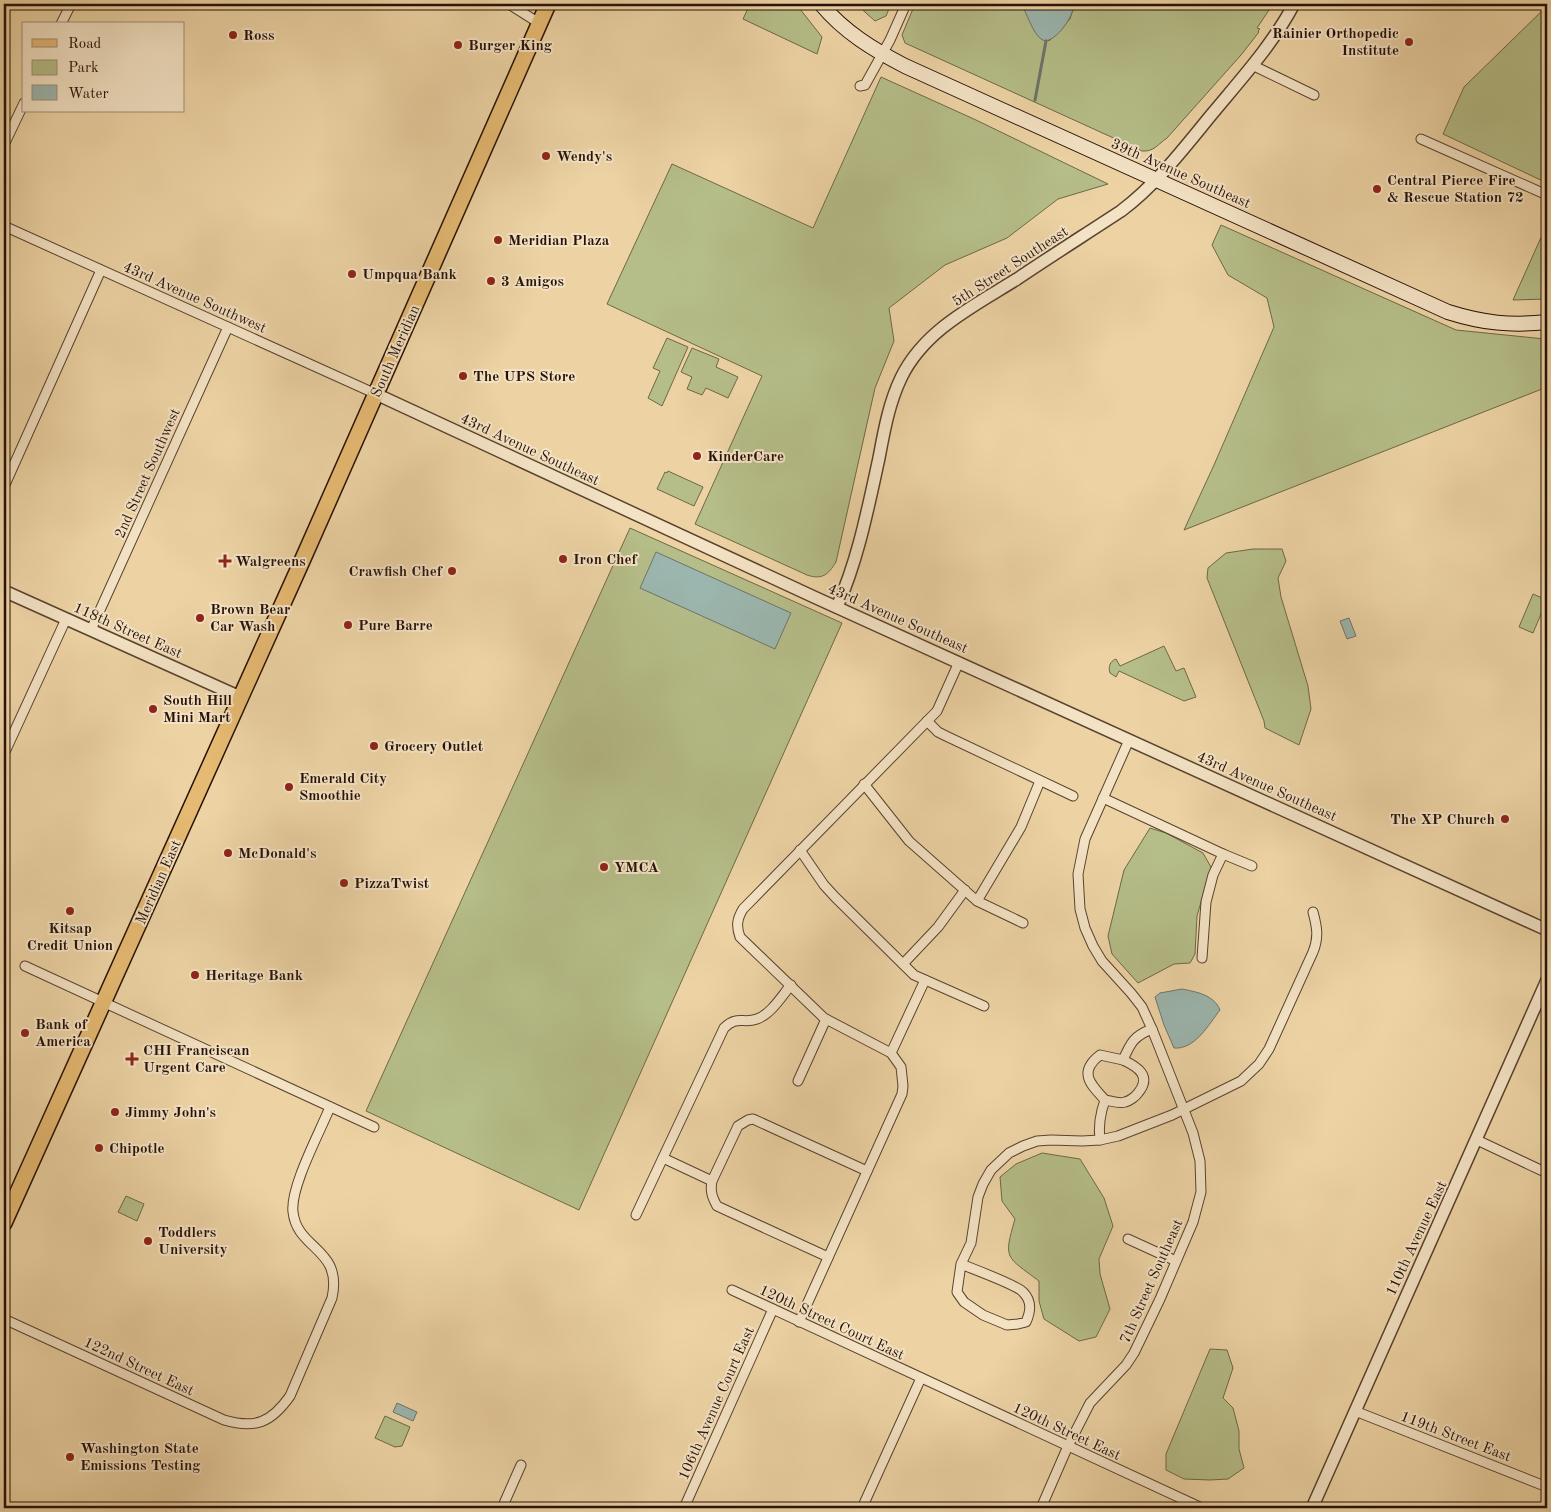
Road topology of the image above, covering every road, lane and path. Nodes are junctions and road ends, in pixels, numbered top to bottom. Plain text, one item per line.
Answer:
1 (71, 4) edge
2 (509, 4) edge
3 (548, 4) edge
4 (821, 4) edge
5 (906, 4) edge
6 (1294, 4) edge
7 (63, 22) edge
8 (539, 23) junction
9 (883, 54) junction
10 (1252, 66) junction
11 (860, 86) dead end
12 (1314, 94) dead end
13 (22, 107) edge
14 (1421, 139) dead end
15 (4, 145) edge
16 (1157, 180) junction
17 (1547, 195) edge
18 (4, 226) edge
19 (102, 270) junction
20 (1547, 322) edge
21 (228, 327) junction
22 (376, 394) junction
23 (4, 487) edge
24 (4, 591) edge
25 (837, 607) junction
26 (66, 619) junction
27 (90, 630) junction
28 (959, 662) junction
29 (240, 698) junction
30 (927, 721) junction
31 (1129, 740) junction
32 (4, 754) edge
33 (1040, 780) junction
34 (864, 784) junction
35 (1073, 796) dead end
36 (1103, 798) junction
37 (800, 850) junction
38 (1223, 854) junction
39 (1252, 866) dead end
40 (965, 890) junction
41 (977, 901) junction
42 (1313, 912) dead end
43 (1023, 923) dead end
44 (1547, 930) edge
45 (1202, 958) dead end
46 (903, 964) junction
47 (25, 966) dead end
48 (925, 980) junction
49 (1547, 980) edge
50 (791, 986) junction
51 (103, 1002) junction
52 (984, 1006) dead end
53 (826, 1019) junction
54 (1152, 1028) junction
55 (891, 1053) junction
56 (1123, 1060) junction
57 (798, 1081) dead end
58 (1105, 1100) junction
59 (330, 1107) junction
60 (1183, 1110) junction
61 (374, 1127) dead end
62 (1100, 1140) junction
63 (1477, 1140) junction
64 (663, 1158) junction
65 (867, 1170) junction
66 (1547, 1173) edge
67 (712, 1181) junction
68 (636, 1215) dead end
69 (4, 1223) edge
70 (1128, 1239) dead end
71 (828, 1257) junction
72 (1176, 1261) junction
73 (961, 1264) junction
74 (732, 1290) dead end
75 (773, 1309) junction
76 (4, 1319) edge
77 (799, 1322) junction
78 (921, 1378) junction
79 (1355, 1411) junction
80 (1068, 1446) junction
81 (521, 1465) dead end
82 (1547, 1487) edge
83 (502, 1508) edge
84 (684, 1508) edge
85 (862, 1508) edge
86 (1041, 1508) edge
87 (1202, 1508) edge
88 (1312, 1508) edge

1 - 7 street
2 - 8 street
3 - 8 main road, South Meridian
4 - 9 main road, 39th Avenue Southeast
5 - 9 street
6 - 10 street, 5th Street Southeast
8 - 22 main road, South Meridian
9 - 11 street
9 - 16 main road, 39th Avenue Southeast
10 - 12 street
10 - 16 street, 5th Street Southeast
13 - 15 street
14 - 17 street
16 - 20 main road, 39th Avenue Southeast
16 - 25 street, 5th Street Southeast
18 - 19 street, 43rd Avenue Southwest
19 - 21 street, 43rd Avenue Southwest
19 - 23 street
21 - 22 street, 43rd Avenue Southwest
21 - 27 street, 2nd Street Southwest
22 - 25 street, 43rd Avenue Southeast
22 - 29 main road, South Meridian
24 - 26 street, 118th Street East
25 - 28 street, 43rd Avenue Southeast
26 - 27 street, 118th Street East
26 - 32 street
27 - 29 street, 118th Street East
28 - 30 street
28 - 31 street, 43rd Avenue Southeast
29 - 51 main road, Meridian East
30 - 33 street
30 - 34 street
31 - 36 street, 7th Street Southeast
31 - 44 street, 43rd Avenue Southeast
33 - 35 street
33 - 41 street
34 - 37 street
34 - 40 street
36 - 38 street
36 - 54 street, 7th Street Southeast
37 - 46 street
37 - 50 street
38 - 39 street
38 - 45 street
40 - 41 street
40 - 46 street
41 - 43 street
42 - 60 street
46 - 48 street
47 - 51 street
48 - 52 street
48 - 55 street
49 - 63 street, 110th Avenue East
50 - 53 street
50 - 64 street
51 - 59 street
51 - 69 main road, Meridian East
53 - 55 street
53 - 57 street
54 - 56 street
54 - 60 street, 7th Street Southeast
55 - 65 street
56 - 58 street
56 - 58 street
58 - 62 street
59 - 61 street
59 - 76 street, 122nd Street East
60 - 62 street
60 - 72 street, 7th Street Southeast
62 - 73 street
63 - 66 street
63 - 79 street, 110th Avenue East
64 - 67 street
64 - 68 street
65 - 67 street
65 - 71 street
67 - 71 street
70 - 72 street
71 - 77 street
72 - 80 street, 7th Street Southeast
73 - 73 street
74 - 75 street, 120th Street Court East
75 - 77 street, 120th Street Court East
75 - 84 street, 106th Avenue Court East
77 - 78 street, 120th Street Court East
78 - 80 street, 120th Street East
78 - 85 street
79 - 82 street, 119th Street East
79 - 88 street, 110th Avenue East
80 - 86 street, 7th Street Southeast
80 - 87 street, 120th Street East
81 - 83 street

